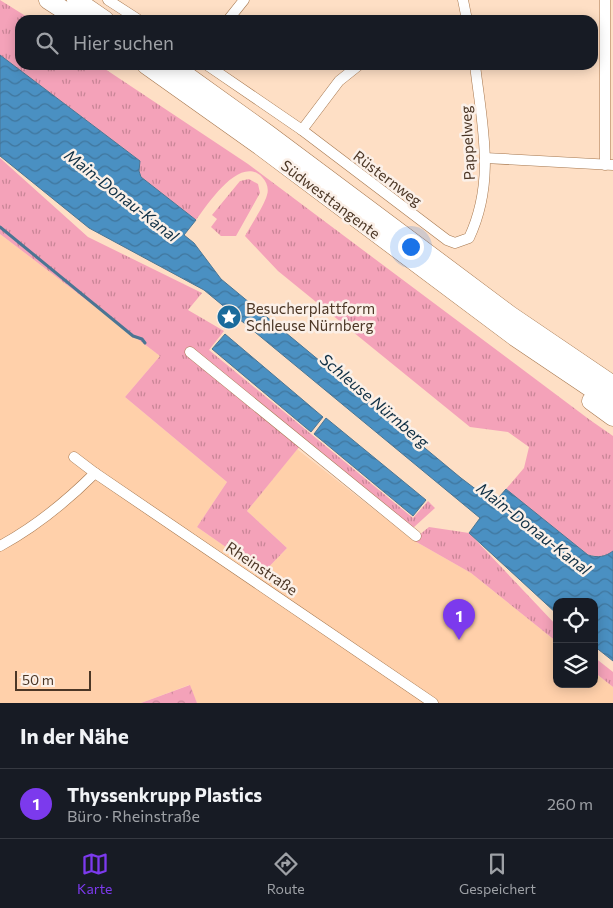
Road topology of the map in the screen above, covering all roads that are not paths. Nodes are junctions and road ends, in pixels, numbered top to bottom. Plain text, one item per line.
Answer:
1 (48, 0) edge
2 (76, 0) edge
3 (108, 0) edge
4 (244, 0) edge
5 (463, 0) edge
6 (606, 0) edge
7 (71, 15) edge
8 (98, 15) edge
9 (131, 15) edge
10 (232, 15) edge
11 (467, 15) edge
12 (153, 70) edge
13 (179, 70) edge
14 (213, 70) edge
15 (353, 70) edge
16 (476, 70) edge
17 (302, 130) junction
18 (485, 158) junction
19 (609, 164) edge
20 (460, 242) joint
21 (515, 337) junction
22 (190, 352) dead end
23 (611, 384) edge
24 (613, 403) edge
25 (613, 417) edge
26 (74, 457) dead end
27 (95, 473) junction
28 (416, 536) dead end
29 (0, 546) edge
30 (433, 703) edge

1 - 7 highway
2 - 8 highway
3 - 9 street
4 - 10 street
5 - 11 street
6 - 19 street
12 - 21 highway, Südwesttangente
13 - 23 highway, Südwesttangente
14 - 17 street, Rüsternweg
15 - 17 street
16 - 18 street, Pappelweg
17 - 20 street, Rüsternweg
18 - 19 street
18 - 20 street, Pappelweg
21 - 24 highway, Südwesttangente
21 - 25 highway
22 - 28 street
26 - 27 street, Rheinstraße
27 - 29 street
27 - 30 street, Rheinstraße

